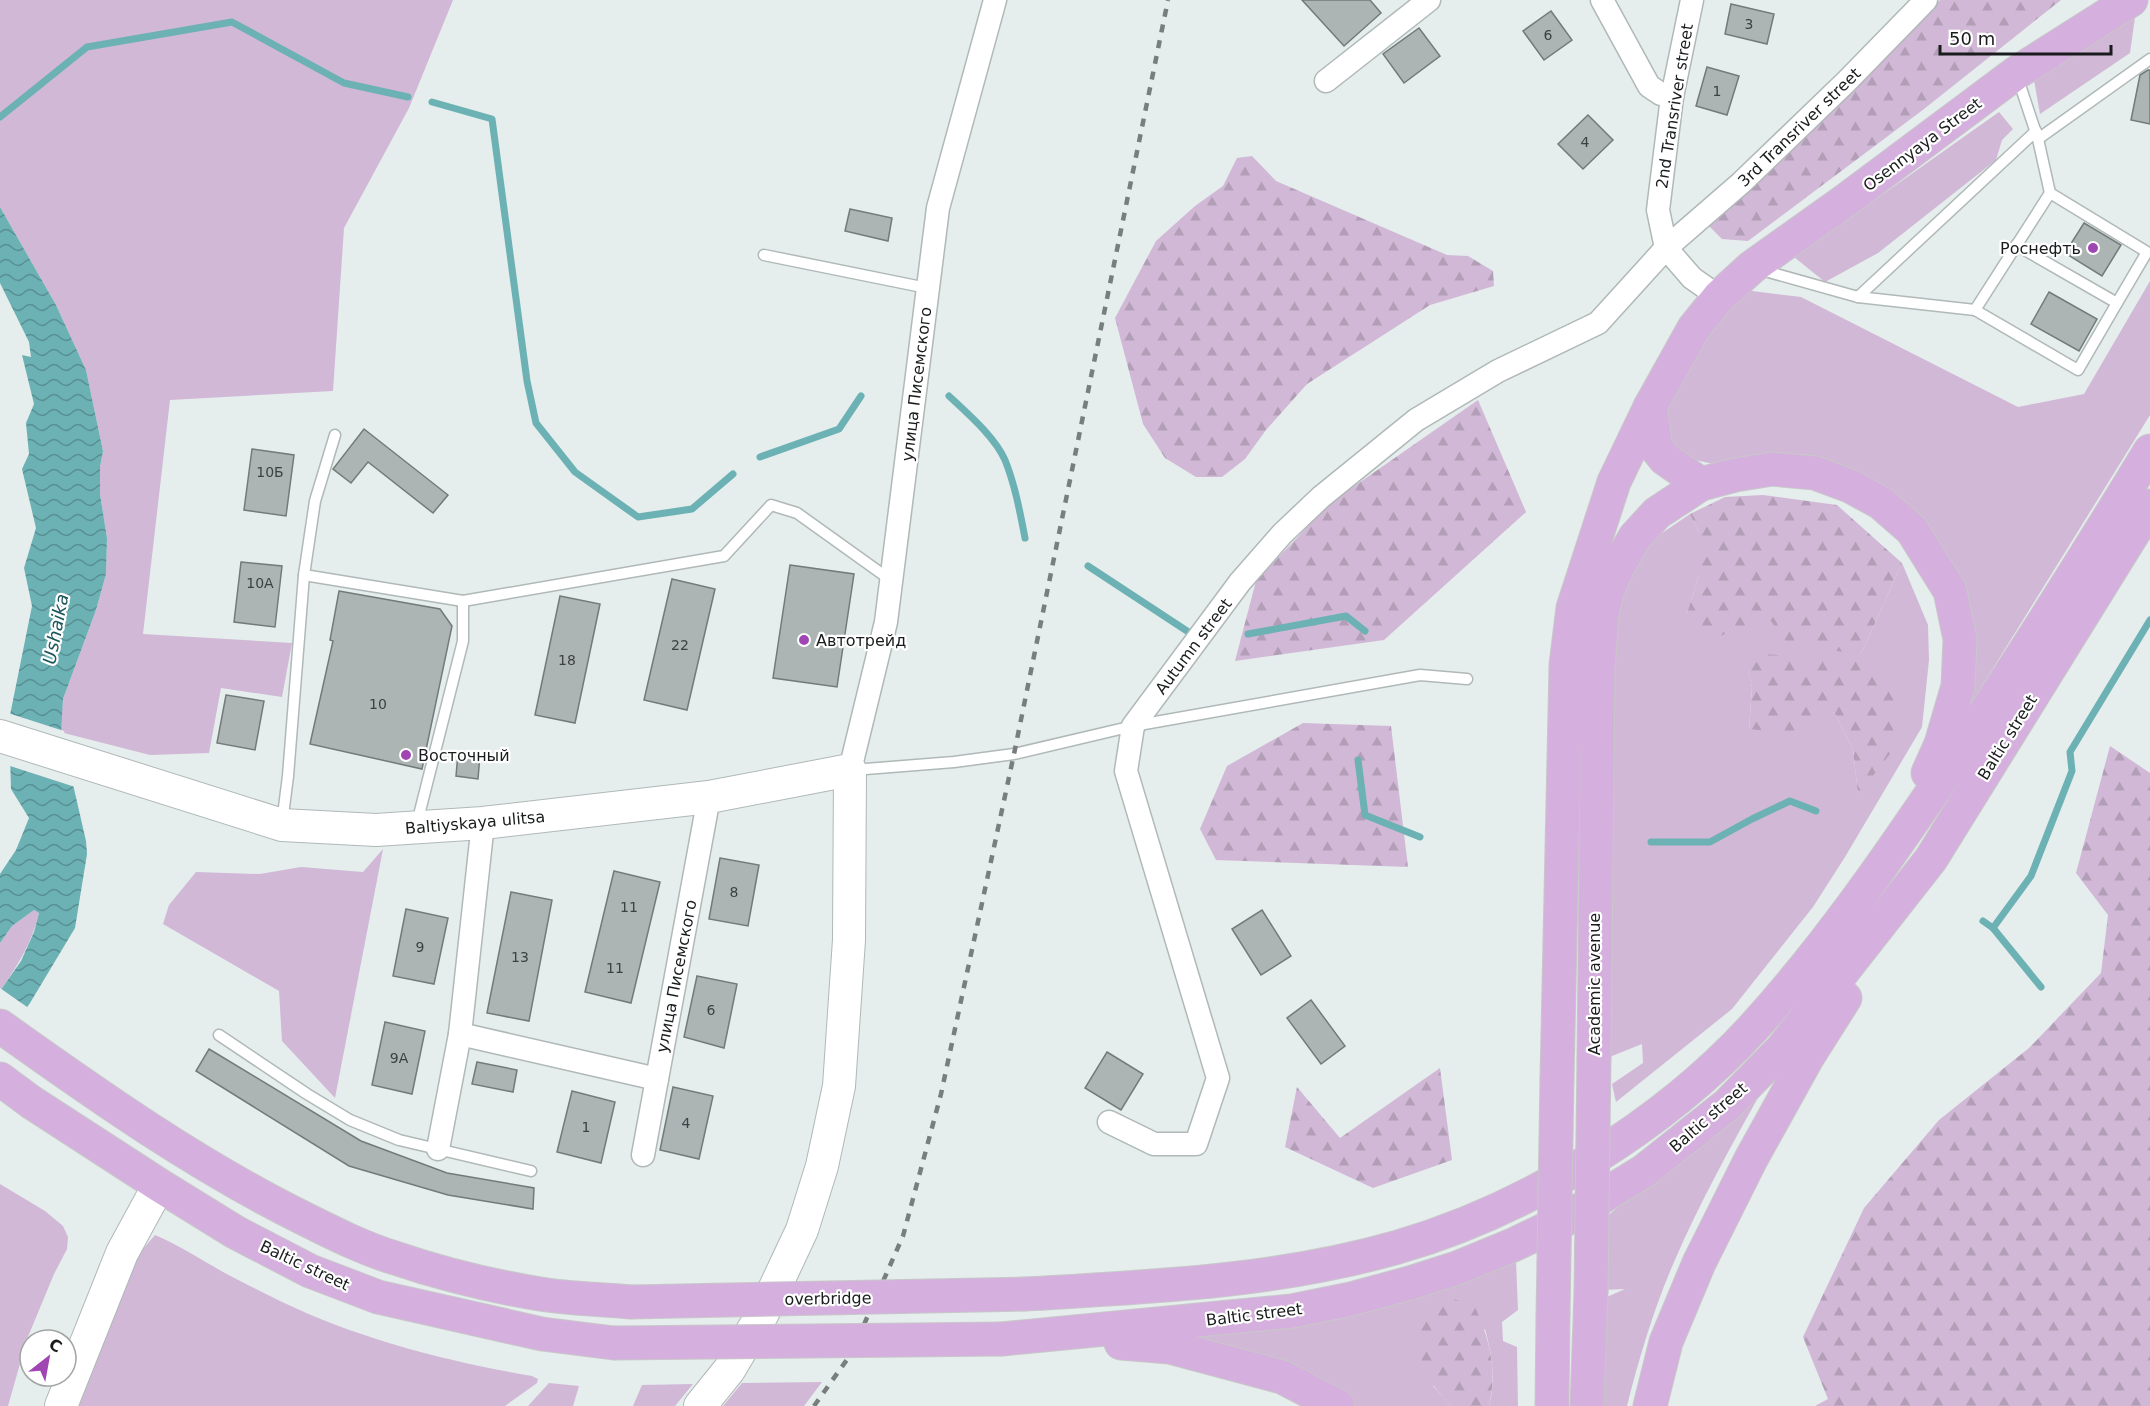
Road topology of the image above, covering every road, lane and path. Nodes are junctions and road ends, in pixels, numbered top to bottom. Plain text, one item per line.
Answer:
1 (995, 0) edge
2 (1429, 0) edge
3 (1602, 0) edge
4 (1692, 0) edge
5 (1926, 0) edge
6 (2131, 0) edge
7 (2150, 59) edge
8 (2016, 73) junction
9 (1326, 81) dead end
10 (1672, 97) junction
11 (2037, 135) junction
12 (2050, 193) junction
13 (2016, 245) junction
14 (1666, 248) junction
15 (764, 255) dead end
16 (1752, 267) junction
17 (927, 288) junction
18 (1719, 297) junction
19 (1858, 297) junction
20 (2116, 303) junction
21 (1975, 310) junction
22 (1650, 407) junction
23 (335, 435) dead end
24 (2150, 451) edge
25 (1701, 484) junction
26 (2150, 506) edge
27 (304, 575) junction
28 (892, 582) junction
29 (463, 601) junction
30 (1467, 679) dead end
31 (1133, 726) junction
32 (0, 736) edge
33 (850, 770) junction
34 (709, 797) junction
35 (483, 823) junction
36 (282, 825) junction
37 (416, 828) junction
38 (1896, 846) junction
39 (1931, 859) junction
40 (0, 1026) edge
41 (459, 1034) junction
42 (219, 1035) dead end
43 (0, 1079) edge
44 (657, 1079) junction
45 (1109, 1122) dead end
46 (438, 1149) junction
47 (643, 1155) dead end
48 (531, 1171) dead end
49 (159, 1185) junction
50 (1025, 1294) joint
51 (1036, 1336) junction
52 (61, 1406) edge
53 (700, 1406) edge
54 (1338, 1406) edge
55 (1552, 1406) edge
56 (1587, 1406) edge
57 (1650, 1406) edge

1 - 17 street, улица Писемского
2 - 9 street
3 - 10 street
4 - 10 street, 2nd Transriver street
5 - 14 street, 3rd Transriver street
6 - 8 main road, Osennyaya Street
7 - 11 lane
8 - 11 lane
8 - 16 main road, Osennyaya Street
10 - 14 street, 2nd Transriver street
11 - 12 lane
11 - 19 lane
12 - 13 lane
12 - 20 lane
13 - 20 lane
13 - 21 lane
14 - 18 street, 2nd Transriver street
14 - 31 street, Autumn street
15 - 17 lane
16 - 18 main road, Osennyaya Street
16 - 19 lane
17 - 28 street, улица Писемского
18 - 22 main road, Academic avenue
19 - 21 lane
20 - 21 lane
22 - 25 main road
22 - 55 main road, Academic avenue, bridge
23 - 27 lane
24 - 38 main road, Baltic street
25 - 38 main road, Academic avenue
25 - 56 main road, Academic avenue, bridge
26 - 39 main road, Baltic street
27 - 29 lane
27 - 36 lane
28 - 29 lane
28 - 33 street, улица Писемского
29 - 37 lane
30 - 31 lane
31 - 33 lane
31 - 45 street, Autumn street
32 - 36 street, Baltiyskaya ulitsa
33 - 34 street, Baltiyskaya ulitsa
33 - 53 street
34 - 35 street, Baltiyskaya ulitsa
34 - 44 street, улица Писемского
35 - 37 street, Baltiyskaya ulitsa
35 - 41 street
36 - 37 street, Baltiyskaya ulitsa
38 - 50 main road, Baltic street
39 - 51 main road, Baltic street
39 - 57 main road
40 - 50 main road, overbridge, bridge
41 - 44 street
41 - 46 street
42 - 46 lane
43 - 49 main road, Baltic street
44 - 47 street, улица Писемского
46 - 48 lane
49 - 51 main road, Baltic street, bridge
49 - 52 street
51 - 54 main road

